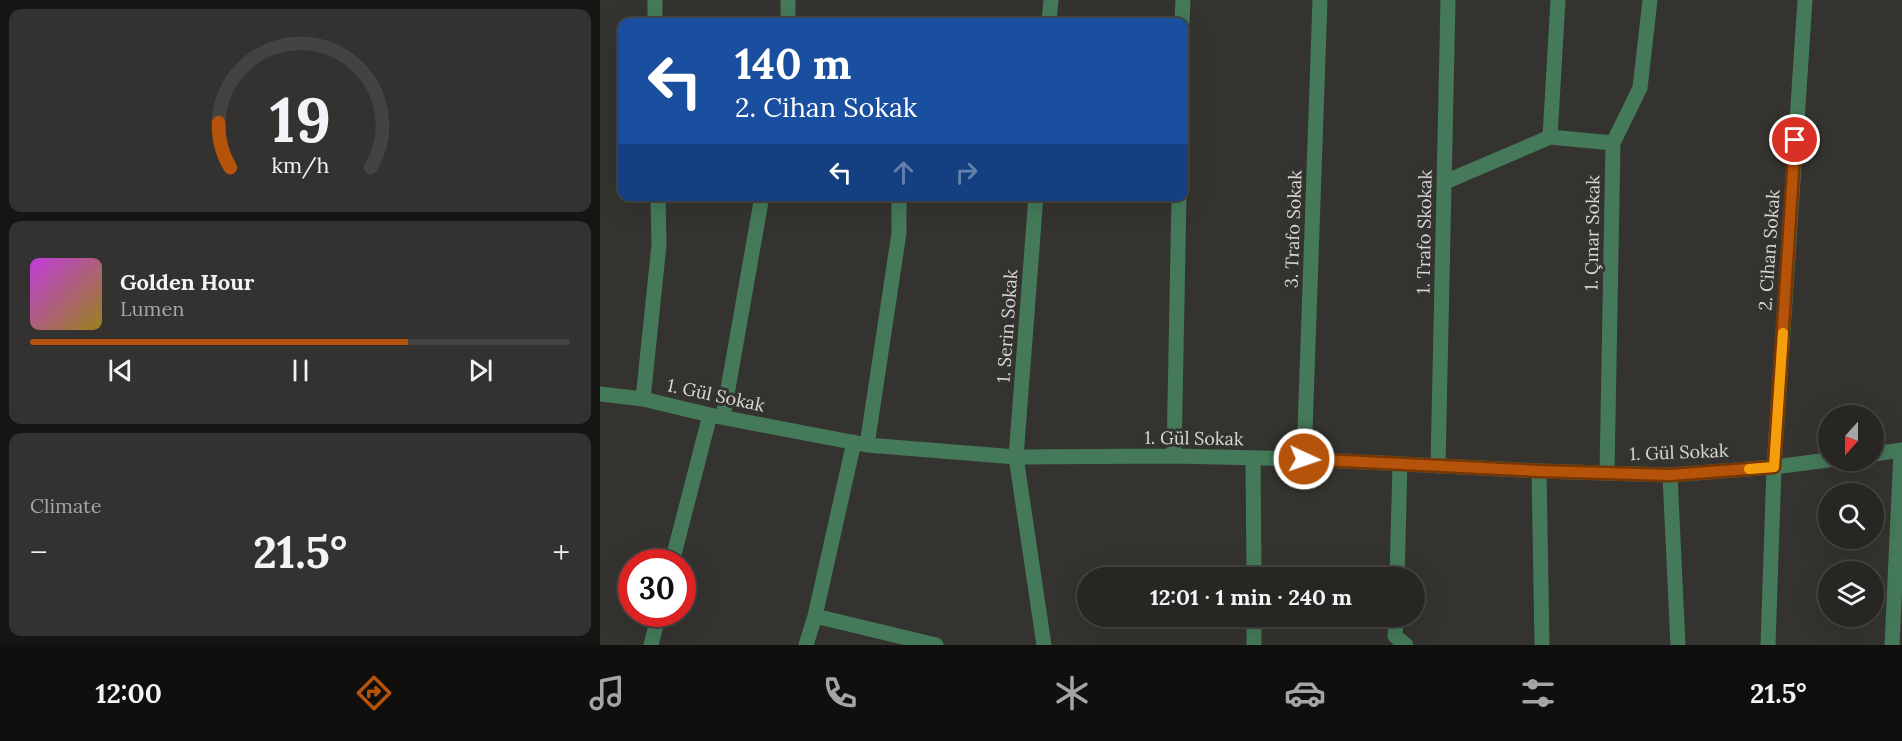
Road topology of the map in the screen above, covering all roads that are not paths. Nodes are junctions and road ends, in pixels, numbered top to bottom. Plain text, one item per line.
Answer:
1 (655, 0) edge
2 (788, 0) edge
3 (1051, 0) edge
4 (1183, 0) edge
5 (1320, 0) edge
6 (1448, 0) edge
7 (1558, 0) edge
8 (1650, 0) edge
9 (1805, 0) edge
10 (655, 18) edge
11 (788, 18) edge
12 (1049, 18) edge
13 (1182, 18) edge
14 (1551, 137) junction
15 (1613, 142) junction
16 (1445, 182) junction
17 (658, 201) edge
18 (761, 201) edge
19 (899, 201) edge
20 (1036, 201) edge
21 (1179, 201) edge
22 (600, 394) edge
23 (644, 399) junction
24 (716, 416) junction
25 (860, 444) junction
26 (1901, 451) edge
27 (1884, 453) edge
28 (1174, 456) junction
29 (1016, 458) junction
30 (1253, 458) junction
31 (1304, 459) junction
32 (1818, 461) edge
33 (1400, 464) junction
34 (1438, 466) junction
35 (1774, 467) junction
36 (1539, 471) junction
37 (1607, 473) junction
38 (1670, 475) junction
39 (676, 549) edge
40 (1254, 567) edge
41 (1397, 567) edge
42 (815, 616) junction
43 (656, 627) edge
44 (1254, 627) edge
45 (1395, 627) edge
46 (651, 645) edge
47 (806, 645) edge
48 (936, 645) edge
49 (1044, 645) edge
50 (1254, 645) edge
51 (1406, 645) edge
52 (1542, 645) edge
53 (1678, 645) edge
54 (1768, 645) edge
55 (1892, 645) edge

1 - 10 street
2 - 11 street
3 - 12 street
4 - 13 street
5 - 31 street, 3. Trafo Sokak
6 - 16 street, 1. Trafo Skokak
7 - 14 street
8 - 15 street, 1. Çınar Sokak
9 - 35 street, 2. Cihan Sokak
14 - 15 street
14 - 16 street
15 - 37 street, 1. Çınar Sokak
16 - 34 street, 1. Trafo Skokak
17 - 23 street
18 - 24 street
19 - 25 street
20 - 29 street, 1. Serin Sokak
21 - 28 street
22 - 23 street, 1. Gül Sokak
23 - 24 street, 1. Gül Sokak
24 - 25 street, 1. Gül Sokak
24 - 39 street
25 - 29 street, 1. Gül Sokak
25 - 42 street
26 - 27 street
26 - 55 street
28 - 29 street, 1. Gül Sokak
28 - 30 street, 1. Gül Sokak
29 - 49 street, 1. Serin Sokak
30 - 31 street, 1. Gül Sokak
30 - 40 street
31 - 33 street, 1. Gül Sokak
32 - 35 street, 1. Gül Sokak
33 - 34 street, 1. Gül Sokak
33 - 41 street
34 - 36 street, 1. Gül Sokak
35 - 38 street, 1. Gül Sokak
35 - 54 street, 2. Cihan Sokak
36 - 37 street, 1. Gül Sokak
36 - 52 street
37 - 38 street, 1. Gül Sokak
38 - 53 street
42 - 47 street
42 - 48 street
43 - 46 street
44 - 50 street
45 - 51 street

